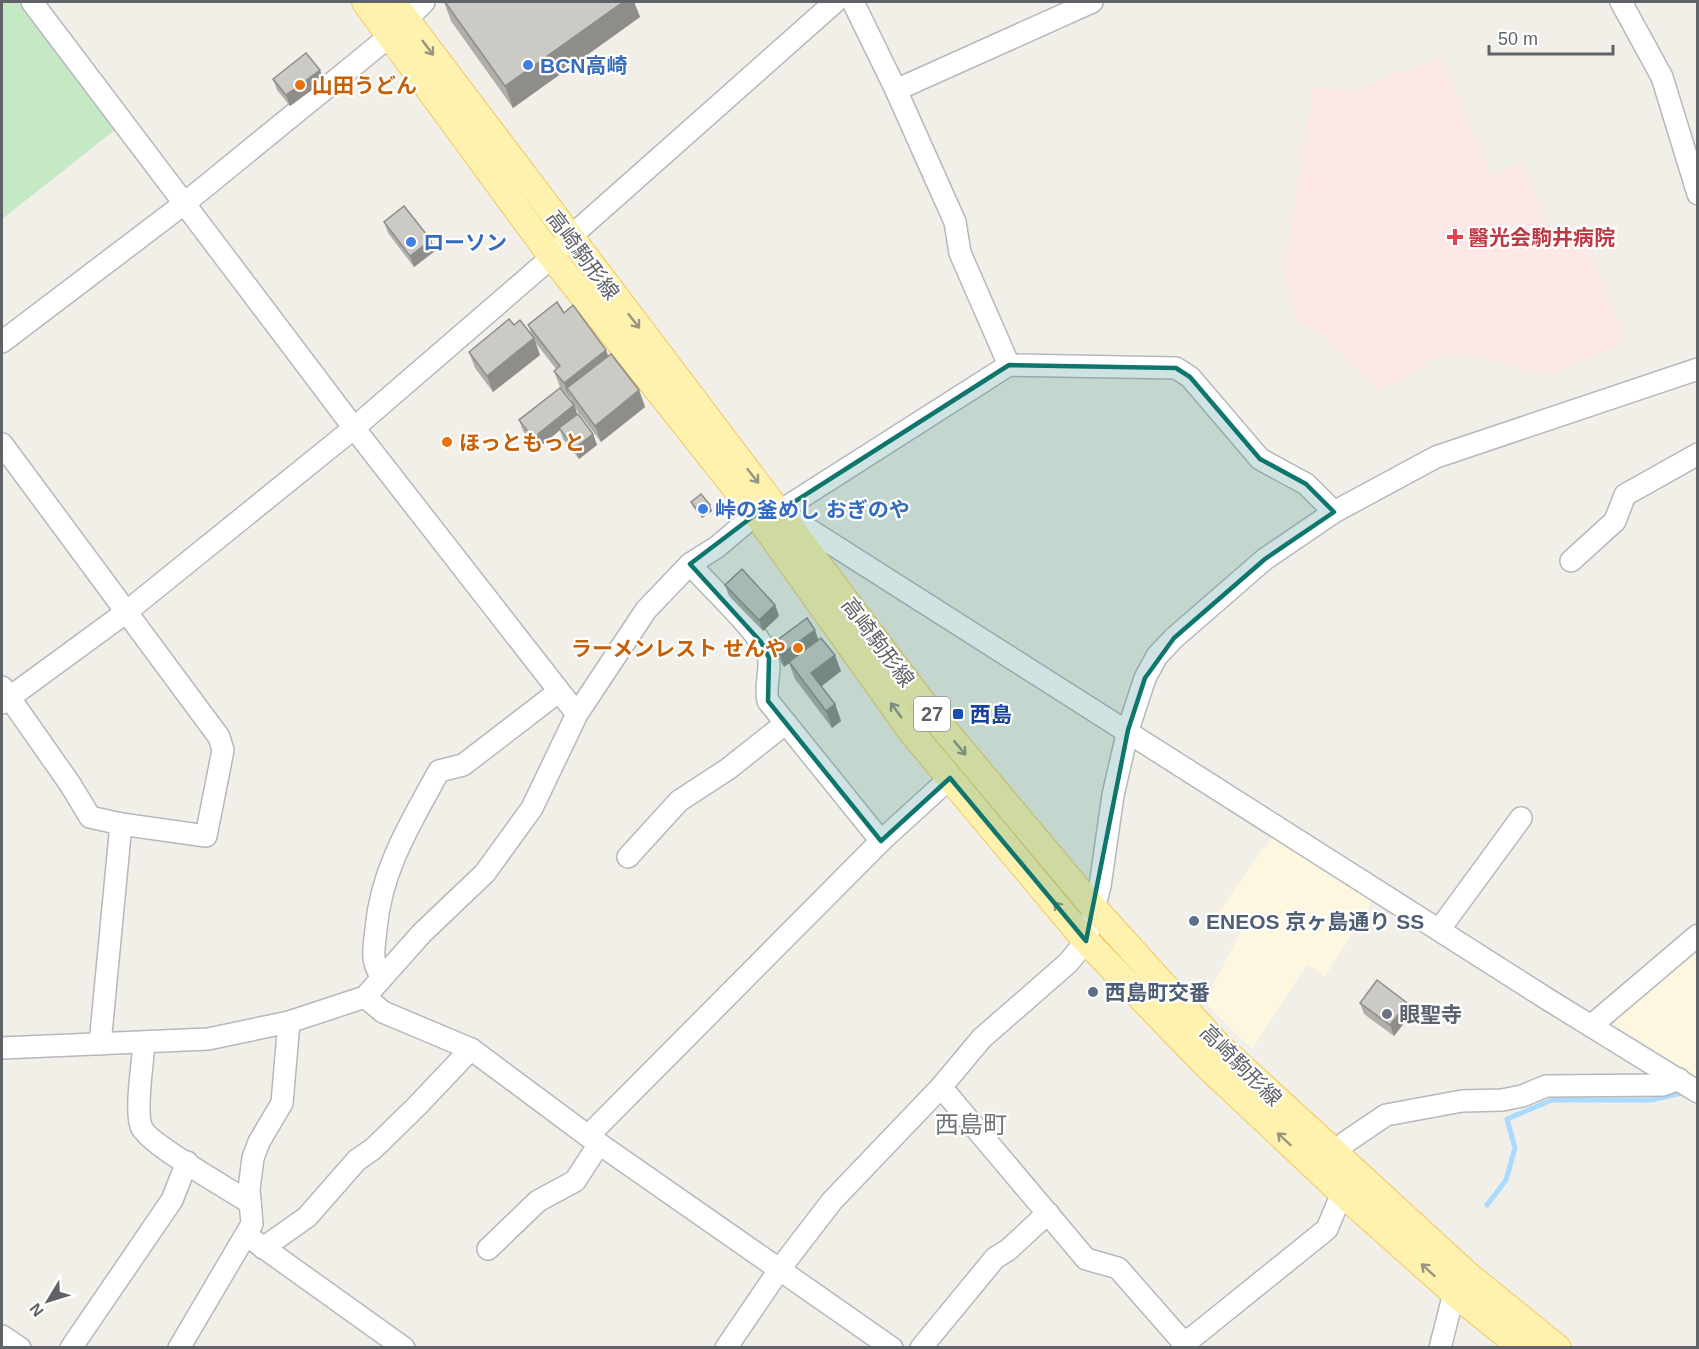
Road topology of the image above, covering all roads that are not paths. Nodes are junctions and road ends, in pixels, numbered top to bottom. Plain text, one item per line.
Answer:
1 (32, 2) edge
2 (365, 2) edge
3 (424, 2) edge
4 (835, 2) edge
5 (853, 2) edge
6 (1092, 2) edge
7 (1622, 2) edge
8 (396, 19) edge
9 (896, 90) junction
10 (1696, 180) edge
11 (185, 204) junction
12 (570, 238) junction
13 (552, 257) junction
14 (2, 342) edge
15 (1009, 365) junction
16 (1698, 369) edge
17 (354, 428) junction
18 (2, 444) edge
19 (1698, 454) edge
20 (1334, 512) junction
21 (768, 513) junction
22 (1571, 561) dead end
23 (690, 564) junction
24 (125, 612) junction
25 (558, 692) junction
26 (4, 696) edge
27 (577, 714) junction
28 (786, 723) junction
29 (1128, 730) junction
30 (950, 778) junction
31 (1521, 818) dead end
32 (121, 824) junction
33 (881, 841) junction
34 (628, 857) dead end
35 (1094, 908) junction
36 (1439, 930) junction
37 (1698, 935) edge
38 (1086, 941) junction
39 (382, 978) junction
40 (365, 997) junction
41 (289, 1022) junction
42 (1592, 1025) junction
43 (144, 1042) junction
44 (100, 1044) junction
45 (2, 1048) edge
46 (471, 1048) junction
47 (1679, 1079) junction
48 (941, 1087) junction
49 (1698, 1092) edge
50 (594, 1140) junction
51 (1334, 1155) junction
52 (187, 1162) junction
53 (1342, 1193) junction
54 (250, 1203) junction
55 (1048, 1213) junction
56 (255, 1242) junction
57 (488, 1249) dead end
58 (779, 1270) junction
59 (1455, 1293) junction
60 (2, 1336) edge
61 (20, 1347) edge
62 (71, 1347) edge
63 (179, 1347) edge
64 (404, 1347) edge
65 (726, 1347) edge
66 (892, 1347) edge
67 (921, 1347) edge
68 (1440, 1347) edge
69 (1522, 1347) edge
70 (1558, 1347) edge

1 - 11 street
2 - 8 main road, 高崎駒形線 / 27
3 - 8 street
4 - 12 street
5 - 9 street
6 - 9 street
7 - 10 street
8 - 11 street
8 -> 12 main road, 高崎駒形線 / 27
8 - 13 main road, 高崎駒形線 / 27
9 - 15 street
11 - 14 street
11 - 17 street
12 - 13 street
12 -> 21 main road, 高崎駒形線 / 27
13 - 17 street
13 - 21 main road, 高崎駒形線 / 27
15 - 20 street
15 - 21 street
16 - 20 street
17 - 24 street
17 - 25 street
18 - 24 street
19 - 22 street
20 - 29 street
21 - 23 street
21 - 29 street
30 -> 21 main road, 高崎駒形線 / 27
21 -> 35 main road, 高崎駒形線 / 27
23 - 27 street
23 - 28 street
24 - 26 street
24 - 32 street
25 - 27 street
25 - 39 street
26 - 32 street
27 - 39 street
28 - 33 street
28 - 34 street
29 - 35 street
29 - 36 street
30 - 33 street
38 -> 30 main road, 高崎駒形線 / 27
31 - 36 street
32 - 44 street
33 - 50 street
35 - 38 street
35 - 51 main road, 高崎駒形線 / 27
36 - 42 street
37 - 42 street
38 - 48 street
53 -> 38 main road, 高崎駒形線 / 27
39 - 40 street
40 - 41 street
40 - 46 street
41 - 43 street
41 - 54 street
42 - 47 street
43 - 44 street
43 - 52 street
44 - 45 street
46 - 50 street
46 - 56 street
47 - 49 street
47 - 51 street
48 - 55 street
48 - 58 street
50 - 57 street
50 - 58 street
51 - 70 main road, 高崎駒形線 / 27
52 - 54 street
52 - 62 street
53 - 55 street
59 -> 53 main road, 高崎駒形線 / 27
54 - 56 street
55 - 67 street
56 - 63 street
56 - 64 street
58 - 65 street
58 - 66 street
59 - 68 street
59 - 69 main road, 高崎駒形線 / 27
60 - 61 street

